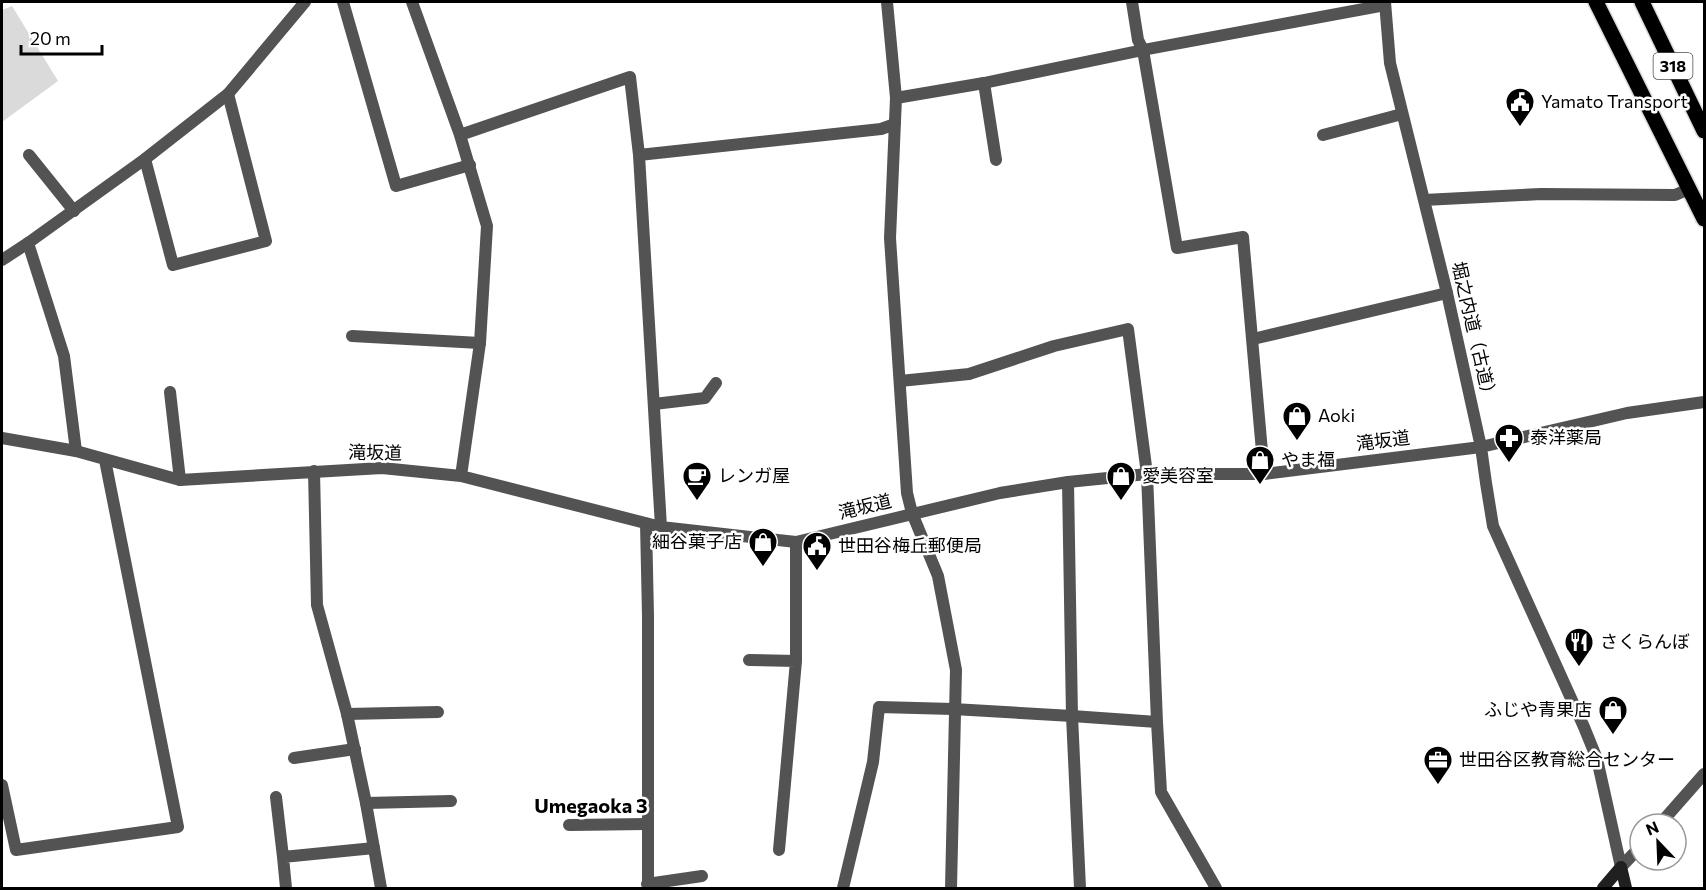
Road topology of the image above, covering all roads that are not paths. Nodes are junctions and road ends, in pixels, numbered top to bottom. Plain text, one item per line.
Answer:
1 (305, 2) edge
2 (343, 2) edge
3 (412, 2) edge
4 (887, 2) edge
5 (1132, 2) edge
6 (1596, 2) edge
7 (1642, 2) edge
8 (1385, 3) edge
9 (1143, 50) junction
10 (984, 83) junction
11 (228, 94) junction
12 (896, 98) junction
13 (1402, 114) junction
14 (895, 124) junction
15 (1704, 131) edge
16 (460, 135) junction
17 (1323, 135) dead end
18 (29, 155) dead end
19 (639, 155) junction
20 (145, 159) junction
21 (996, 160) dead end
22 (470, 165) junction
23 (1689, 189) junction
24 (1424, 200) junction
25 (74, 211) junction
26 (1704, 219) edge
27 (28, 243) junction
28 (2, 260) edge
29 (1447, 293) junction
30 (352, 336) dead end
31 (1253, 339) junction
32 (480, 343) junction
33 (900, 381) junction
34 (716, 383) dead end
35 (170, 392) dead end
36 (1704, 402) edge
37 (654, 404) junction
38 (2, 438) edge
39 (1481, 447) junction
40 (76, 451) junction
41 (105, 460) junction
42 (314, 471) junction
43 (1147, 474) junction
44 (1264, 474) junction
45 (460, 476) junction
46 (180, 480) junction
47 (1068, 482) junction
48 (912, 513) junction
49 (646, 523) junction
50 (661, 526) junction
51 (796, 542) junction
52 (749, 660) dead end
53 (796, 661) junction
54 (954, 709) junction
55 (438, 712) dead end
56 (346, 714) junction
57 (1072, 716) junction
58 (1156, 722) junction
59 (355, 750) junction
60 (294, 758) dead end
61 (1704, 774) edge
62 (2, 785) edge
63 (276, 797) dead end
64 (451, 801) dead end
65 (366, 803) junction
66 (1671, 812) edge
67 (647, 824) junction
68 (569, 825) dead end
69 (374, 848) junction
70 (779, 850) dead end
71 (283, 857) junction
72 (1628, 860) edge
73 (1621, 867) junction
74 (702, 876) dead end
75 (647, 886) edge
76 (286, 888) edge
77 (381, 888) edge
78 (843, 888) edge
79 (951, 888) edge
80 (1080, 888) edge
81 (1216, 888) edge
82 (1603, 888) edge
83 (1626, 888) edge

1 - 11 street
2 - 22 street
3 - 16 street
4 - 12 street
5 - 9 street
6 - 23 main road, 318
7 - 15 main road, 318
8 - 9 street
8 - 13 street, 堀之内道（古道）
9 - 10 street
9 - 31 street
10 - 12 street
10 - 21 street
11 - 20 street
11 - 20 street
12 - 14 street
13 - 17 street
13 - 24 street, 堀之内道（古道）
14 - 19 street
14 - 33 street
16 - 19 street
16 - 22 street
18 - 25 street
19 - 37 street
20 - 25 street
22 - 32 street
23 - 24 street
23 - 26 main road, 318
24 - 29 street, 堀之内道（古道）
25 - 27 street
27 - 28 street
27 - 40 street
29 - 31 street
29 - 39 street, 堀之内道（古道）
30 - 32 street
31 - 44 street
32 - 45 street
33 - 43 street
33 - 48 street
34 - 37 street
35 - 46 street
36 - 39 street, 滝坂道
37 - 50 street
38 - 40 street, 滝坂道
39 - 44 street, 滝坂道
39 - 73 street, 堀之内道（古道）
40 - 41 street, 滝坂道
41 - 46 street, 滝坂道
41 - 62 street
42 - 45 street, 滝坂道
42 - 46 street, 滝坂道
42 - 56 street
43 - 44 street, 滝坂道
43 - 47 street, 滝坂道
43 - 58 street
45 - 49 street, 滝坂道
47 - 48 street, 滝坂道
47 - 57 street
48 - 51 street, 滝坂道
48 - 54 street
49 - 50 street, 滝坂道
49 - 67 street
50 - 51 street, 滝坂道
51 - 53 street
52 - 53 street
53 - 70 street
54 - 57 street
54 - 78 street
54 - 79 street
55 - 56 street
56 - 59 street
57 - 58 street
57 - 80 street
58 - 81 street
59 - 60 street
59 - 65 street
61 - 66 street
63 - 71 street
64 - 65 street
65 - 69 street
67 - 68 street
67 - 75 street
69 - 71 street
69 - 77 street
71 - 76 street
72 - 73 street
73 - 82 main road
73 - 83 main road
74 - 75 street

